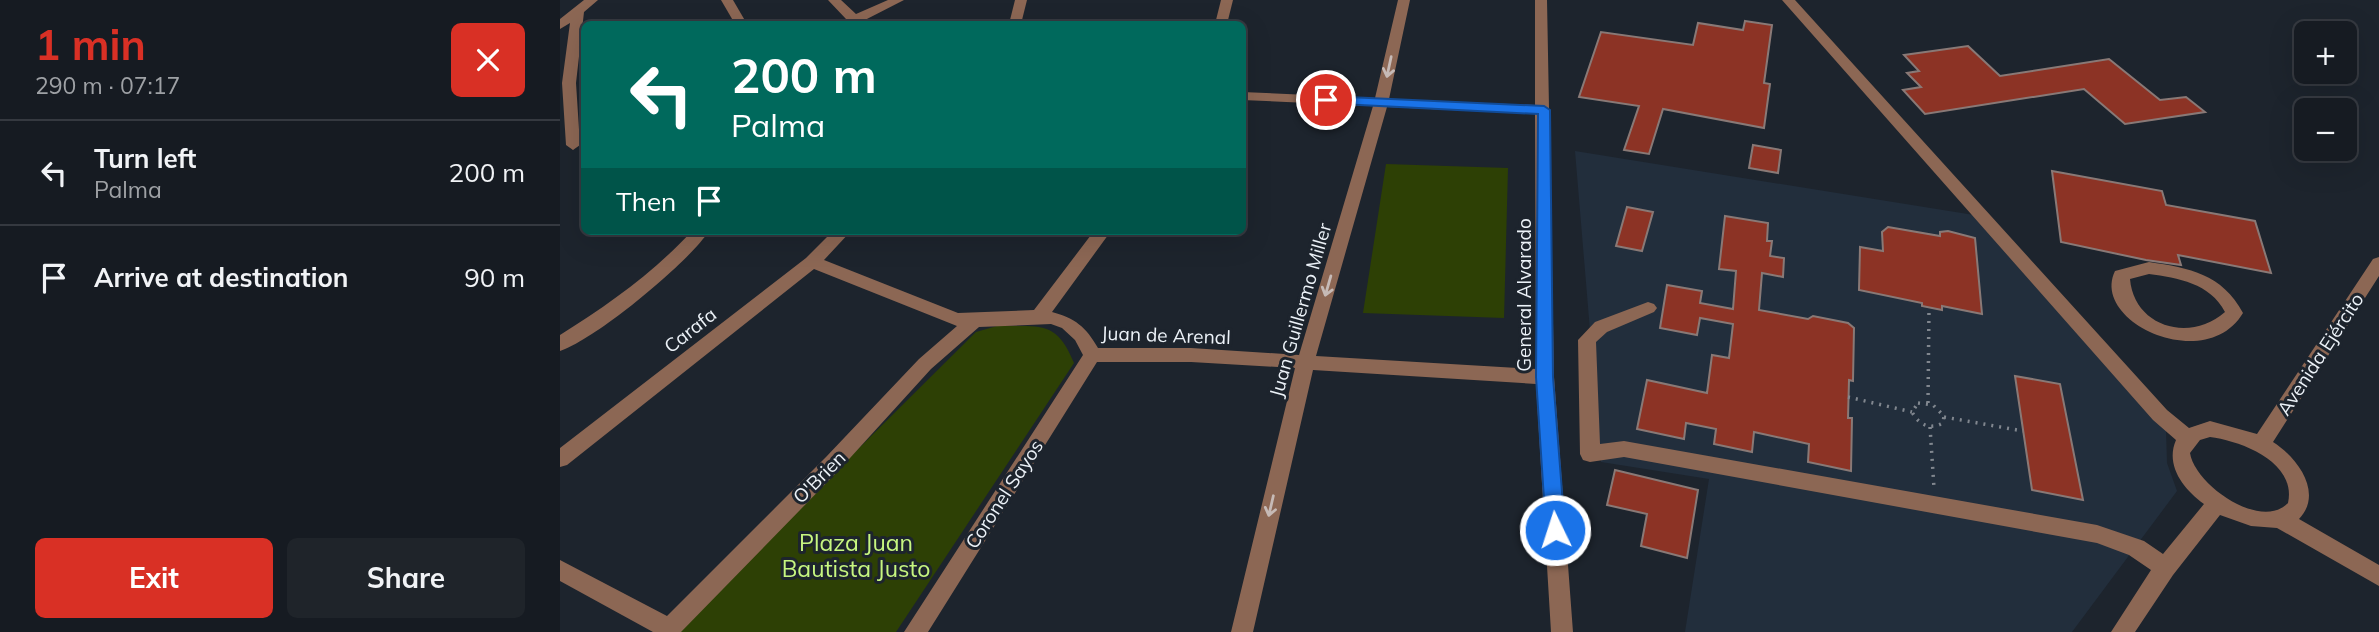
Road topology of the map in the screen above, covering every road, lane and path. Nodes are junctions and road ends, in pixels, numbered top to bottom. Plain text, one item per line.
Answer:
1 (592, 0) edge
2 (727, 0) edge
3 (834, 0) edge
4 (899, 0) edge
5 (1021, 0) edge
6 (1227, 0) edge
7 (1404, 0) edge
8 (1541, 0) edge
9 (1788, 0) edge
10 (578, 11) junction
11 (739, 21) edge
12 (851, 21) edge
13 (857, 21) edge
14 (880, 21) edge
15 (1016, 21) edge
16 (1222, 21) edge
17 (560, 25) edge
18 (565, 83) edge
19 (1246, 96) edge
20 (1381, 103) junction
21 (1544, 110) junction
22 (572, 145) edge
23 (698, 235) edge
24 (839, 235) edge
25 (1100, 235) edge
26 (812, 262) junction
27 (2379, 263) edge
28 (1648, 308) dead end
29 (1929, 308) dead end
30 (1040, 315) junction
31 (973, 322) junction
32 (2184, 337) joint
33 (560, 344) edge
34 (1092, 355) junction
35 (1305, 364) junction
36 (1545, 377) junction
37 (1848, 397) dead end
38 (1928, 403) junction
39 (1912, 412) junction
40 (1944, 417) junction
41 (1930, 427) junction
42 (2023, 430) dead end
43 (2186, 438) junction
44 (2261, 444) junction
45 (560, 459) edge
46 (2217, 503) junction
47 (1936, 504) junction
48 (2280, 518) junction
49 (2165, 568) junction
50 (560, 570) edge
51 (2379, 576) edge
52 (667, 630) edge
53 (915, 632) edge
54 (1242, 632) edge
55 (1562, 632) edge
56 (2122, 632) edge

1 - 10 street
2 - 11 street
3 - 12 street
4 - 13 street
4 - 14 street
5 - 15 street
6 - 16 street
7 -> 20 street, Juan Guillermo Miller
8 - 21 street, General Alvarado
9 - 43 street
10 - 17 street
10 - 18 street
18 - 22 street
19 - 20 street
20 - 21 street
20 -> 35 street, Juan Guillermo Miller
21 - 36 street, General Alvarado
23 - 33 street
24 - 26 street, Carafa
25 - 30 street
26 - 31 street, Juan de Arenal
26 - 45 street, Carafa
27 - 44 street, Avenida Ejército
28 - 47 street
29 - 38 path
30 - 31 street, Juan de Arenal
30 - 34 street, Juan de Arenal
31 - 52 street, O'Brien
32 - 32 street
34 - 35 street, Juan de Arenal
34 - 53 street, Coronel Sayos
35 - 36 street, Juan de Arenal
35 -> 54 street, Juan Guillermo Miller
36 - 55 street, General Alvarado
37 - 39 path
38 - 39 path
38 - 40 path
39 - 41 path
40 - 41 path
40 - 42 path
41 - 47 path
43 - 44 street
43 - 46 street
44 - 48 street
46 - 48 street
46 - 49 street
47 - 49 street
48 - 51 street
49 - 56 street
50 - 52 street

